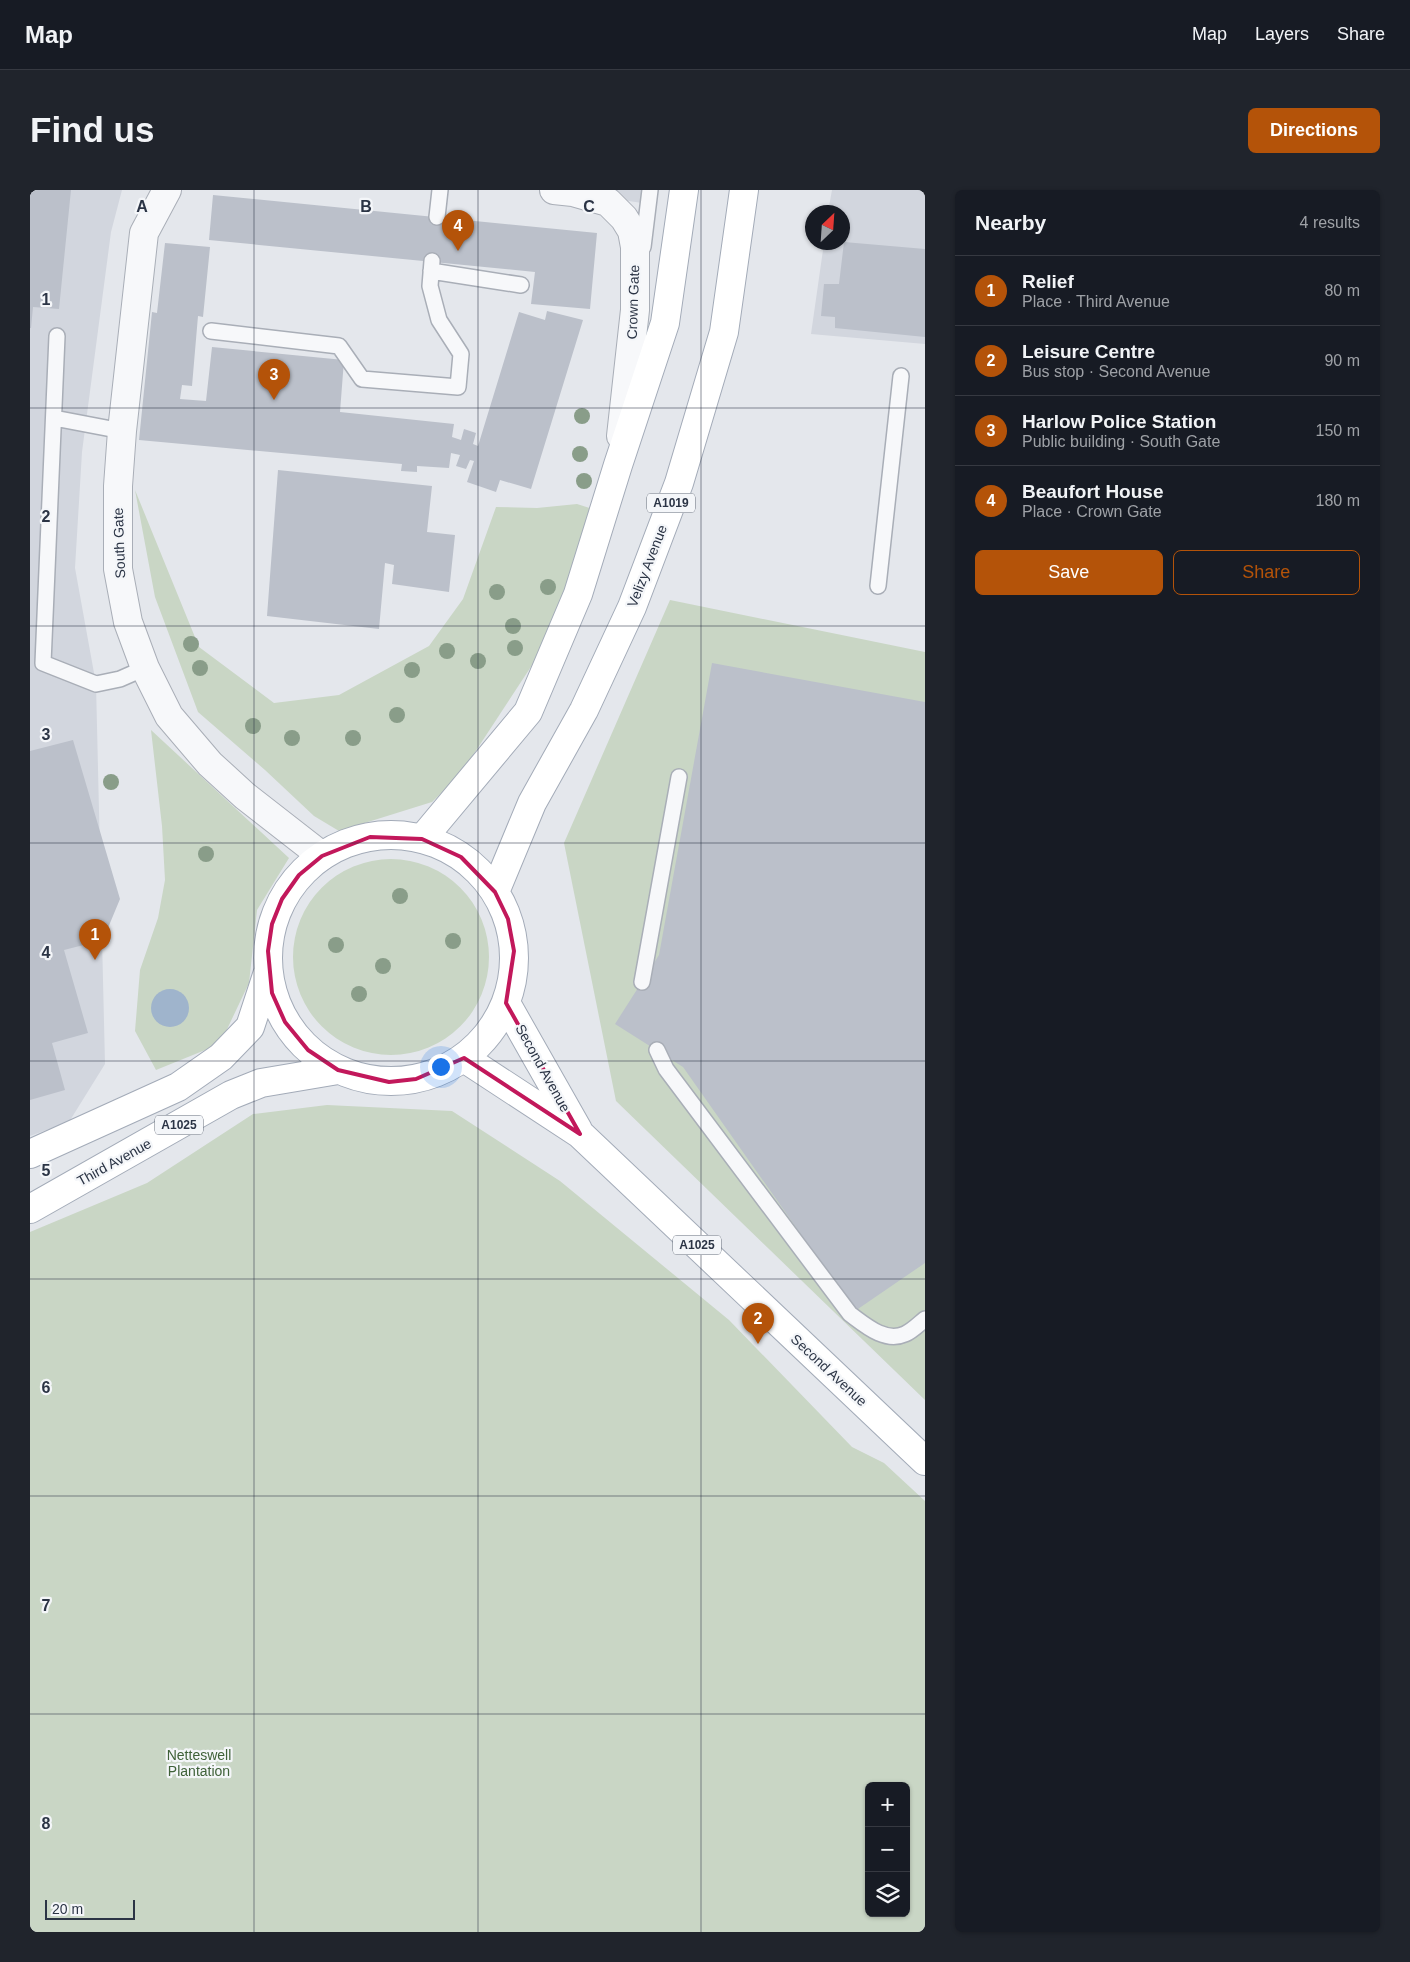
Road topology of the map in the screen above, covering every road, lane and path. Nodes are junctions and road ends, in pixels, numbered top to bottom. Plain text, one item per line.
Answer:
1 (167, 190) edge
2 (440, 190) edge
3 (554, 190) edge
4 (650, 190) edge
5 (684, 190) edge
6 (744, 190) edge
7 (750, 190) edge
8 (587, 193) edge
9 (437, 217) dead end
10 (739, 225) junction
11 (521, 285) dead end
12 (635, 303) junction
13 (210, 331) dead end
14 (57, 336) dead end
15 (900, 376) dead end
16 (54, 418) junction
17 (122, 431) junction
18 (618, 465) junction
19 (878, 586) dead end
20 (145, 668) junction
21 (679, 776) dead end
22 (422, 839) junction
23 (322, 856) junction
24 (495, 892) junction
25 (268, 972) junction
26 (642, 982) dead end
27 (506, 1003) junction
28 (657, 1050) dead end
29 (464, 1058) junction
30 (338, 1070) junction
31 (580, 1134) junction
32 (30, 1154) edge
33 (30, 1209) edge
34 (925, 1319) edge
35 (925, 1461) edge

1 - 17 street, South Gate
2 - 9 lane
3 - 8 street, Crown Gate
4 - 12 lane
5 - 18 main road
6 - 10 main road, Velizy Avenue / A1019
7 - 10 lane
8 - 12 street, Crown Gate
10 - 24 main road, Velizy Avenue / A1019
11 - 13 lane
12 - 18 street, Crown Gate
14 - 16 lane
15 - 19 lane
16 - 17 lane
16 - 20 lane
17 - 20 street, South Gate
18 - 22 main road
20 - 23 street, South Gate
21 - 26 lane
22 - 23 main road
22 - 24 main road
23 - 25 main road
24 - 27 main road
25 - 30 main road
25 - 32 main road, A1025
27 - 29 main road
27 - 31 main road, Second Avenue / A1025
28 - 34 lane
29 - 30 main road
29 - 31 main road, Second Avenue / A1025
30 - 33 main road, Third Avenue / A1025
31 - 35 main road, Second Avenue / A1025

